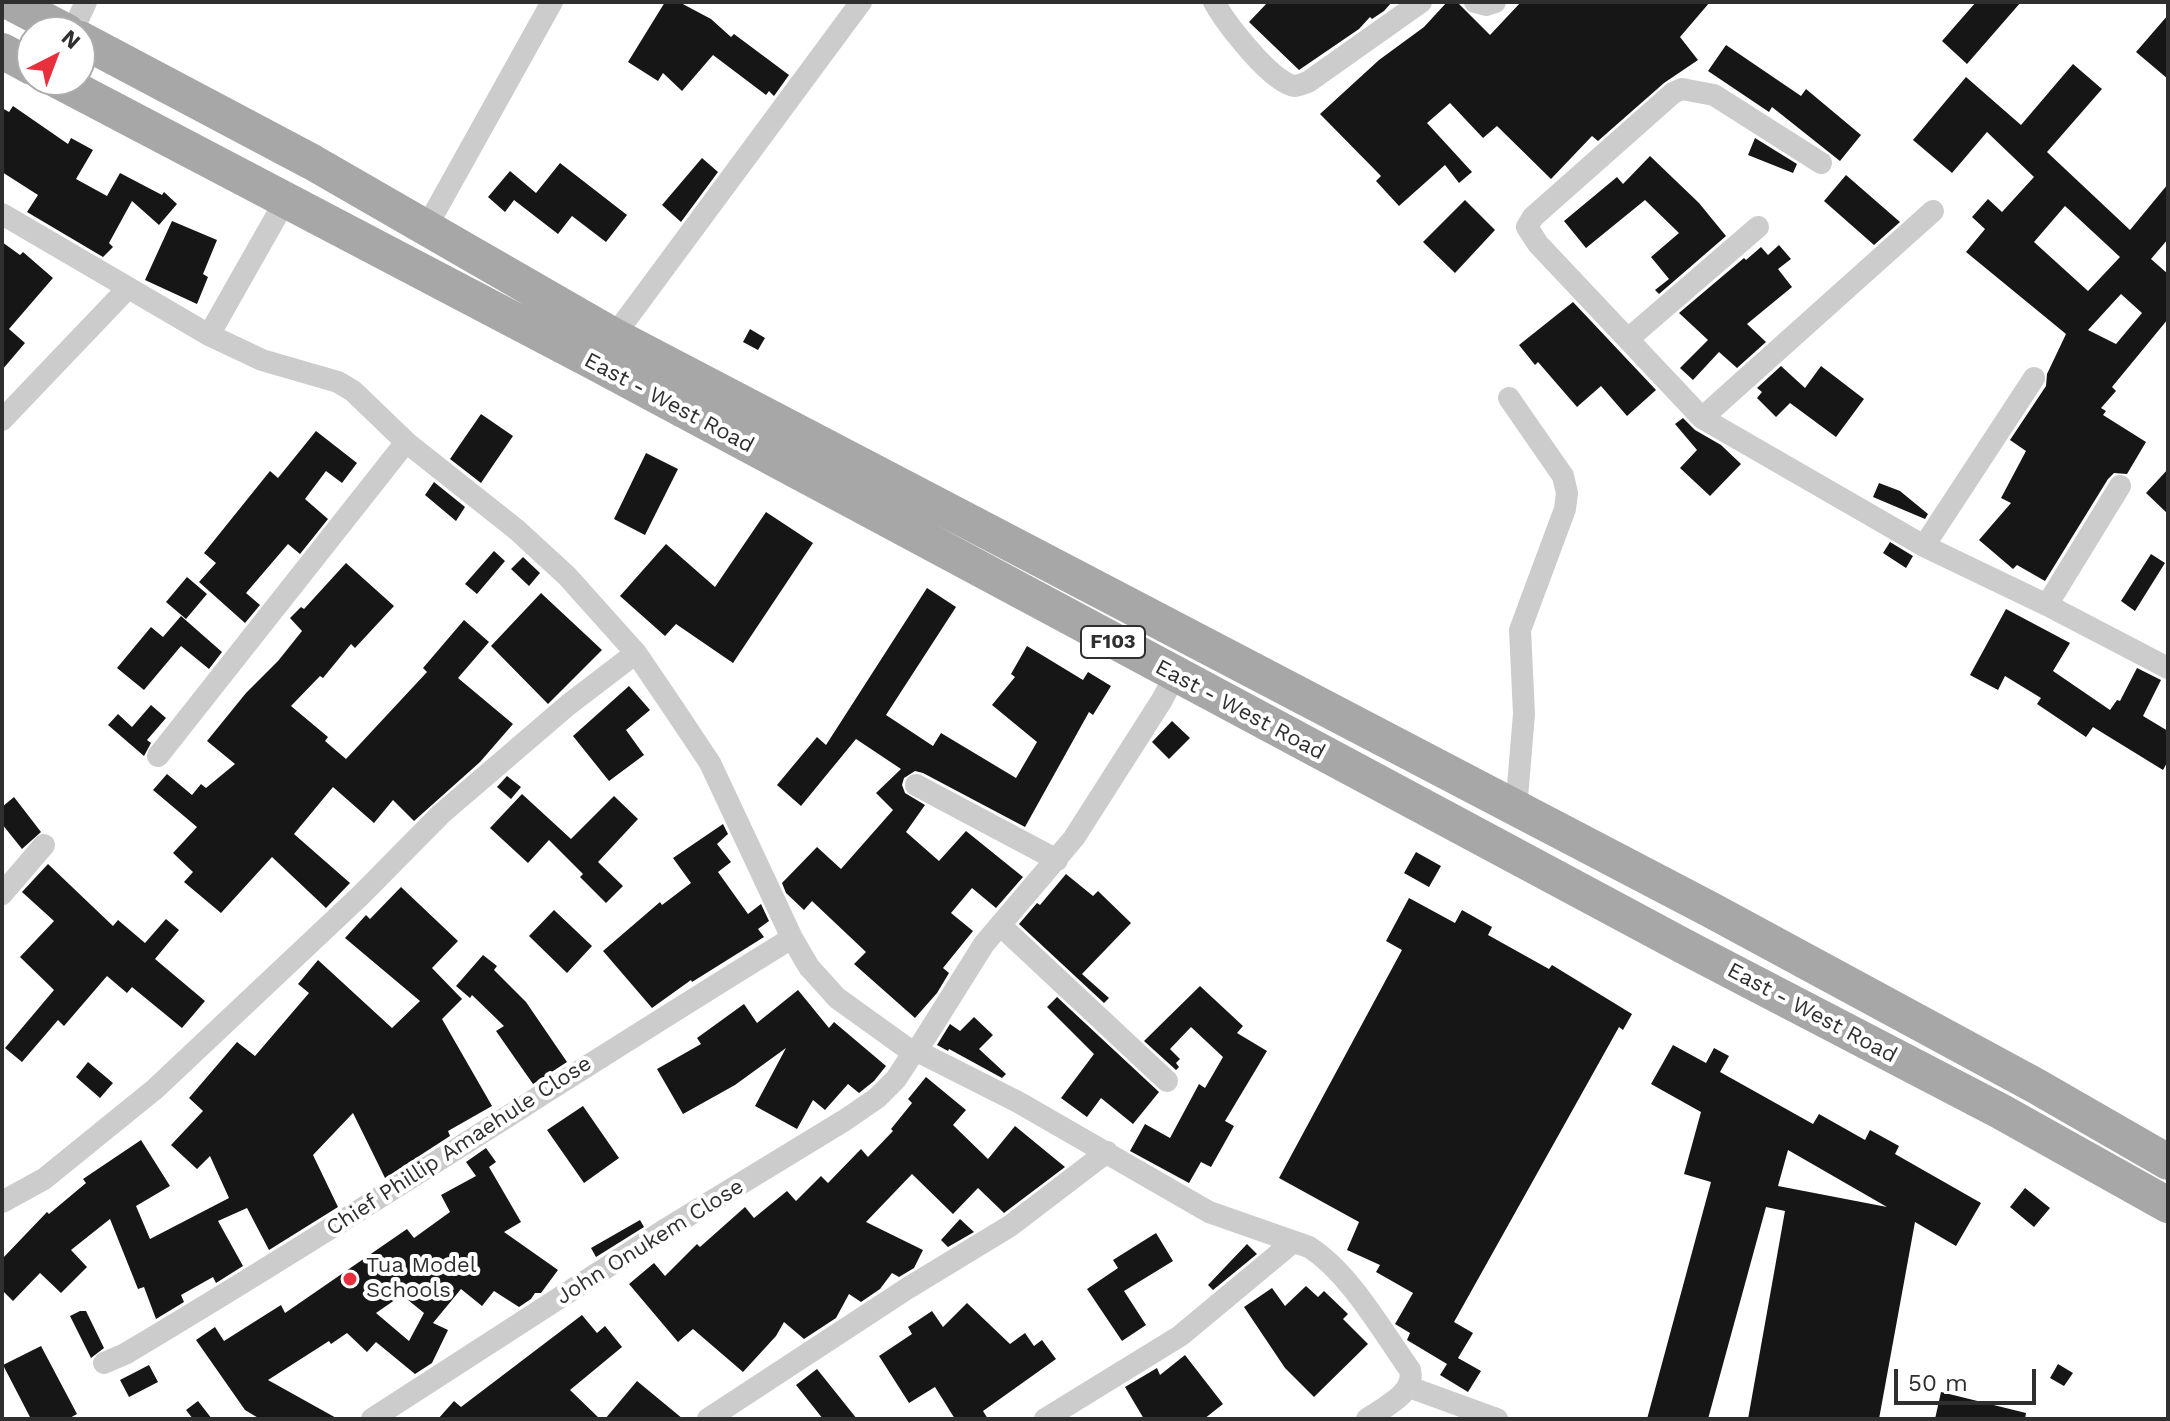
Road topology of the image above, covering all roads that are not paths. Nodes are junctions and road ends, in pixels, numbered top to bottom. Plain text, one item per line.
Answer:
1 (10, 2) edge
2 (552, 2) edge
3 (861, 2) edge
4 (1214, 2) edge
5 (1421, 2) edge
6 (1475, 2) edge
7 (1495, 2) edge
8 (38, 16) edge
9 (96, 47) edge
10 (87, 96) edge
11 (1821, 163) dead end
12 (285, 201) junction
13 (1933, 211) dead end
14 (2, 214) edge
15 (1758, 227) dead end
16 (426, 228) junction
17 (128, 288) junction
18 (209, 335) junction
19 (614, 336) junction
20 (1628, 339) junction
21 (2034, 378) dead end
22 (1509, 398) dead end
23 (1702, 418) junction
24 (2, 420) edge
25 (406, 442) junction
26 (2120, 486) dead end
27 (1924, 546) junction
28 (2047, 605) junction
29 (636, 653) junction
30 (2168, 668) edge
31 (1175, 675) junction
32 (158, 756) dead end
33 (916, 785) dead end
34 (1516, 810) junction
35 (44, 845) dead end
36 (1057, 860) junction
37 (2, 894) edge
38 (1000, 925) junction
39 (792, 938) junction
40 (915, 1050) junction
41 (1167, 1081) dead end
42 (1107, 1152) junction
43 (2168, 1162) edge
44 (2, 1202) edge
45 (2168, 1205) edge
46 (1293, 1242) junction
47 (104, 1363) dead end
48 (1409, 1387) junction
49 (372, 1419) edge
50 (708, 1419) edge
51 (1045, 1419) edge
52 (1367, 1419) edge
53 (1497, 1419) edge

1 - 8 main road
2 - 16 street
3 - 19 street
4 - 5 street
6 - 7 street
9 - 16 main road, East - West Road / F103
10 - 12 main road, East - West Road / F103
11 - 20 street
12 - 18 street
12 - 31 main road, East - West Road / F103
13 - 23 street
14 - 17 street
15 - 20 street
16 - 19 main road, East - West Road / F103
17 - 18 street
17 - 24 street
18 - 25 street
19 - 34 main road, East - West Road / F103
20 - 23 street
21 - 27 street
22 - 34 street
23 - 27 street
25 - 29 street
25 - 32 street
26 - 28 street
27 - 28 street
28 - 30 street
29 - 39 street
29 - 44 street
31 - 36 street, John Onukem Close
31 - 45 main road, East - West Road / F103
33 - 36 street
34 - 43 main road, East - West Road / F103
35 - 37 street
36 - 38 street, John Onukem Close
38 - 40 street, John Onukem Close
38 - 41 street
39 - 40 street
39 - 47 street, Chief Phillip Amaehule Close
40 - 42 street
40 - 49 street, John Onukem Close
42 - 46 street
42 - 50 street
46 - 48 street
46 - 51 street
48 - 52 street
48 - 53 street

